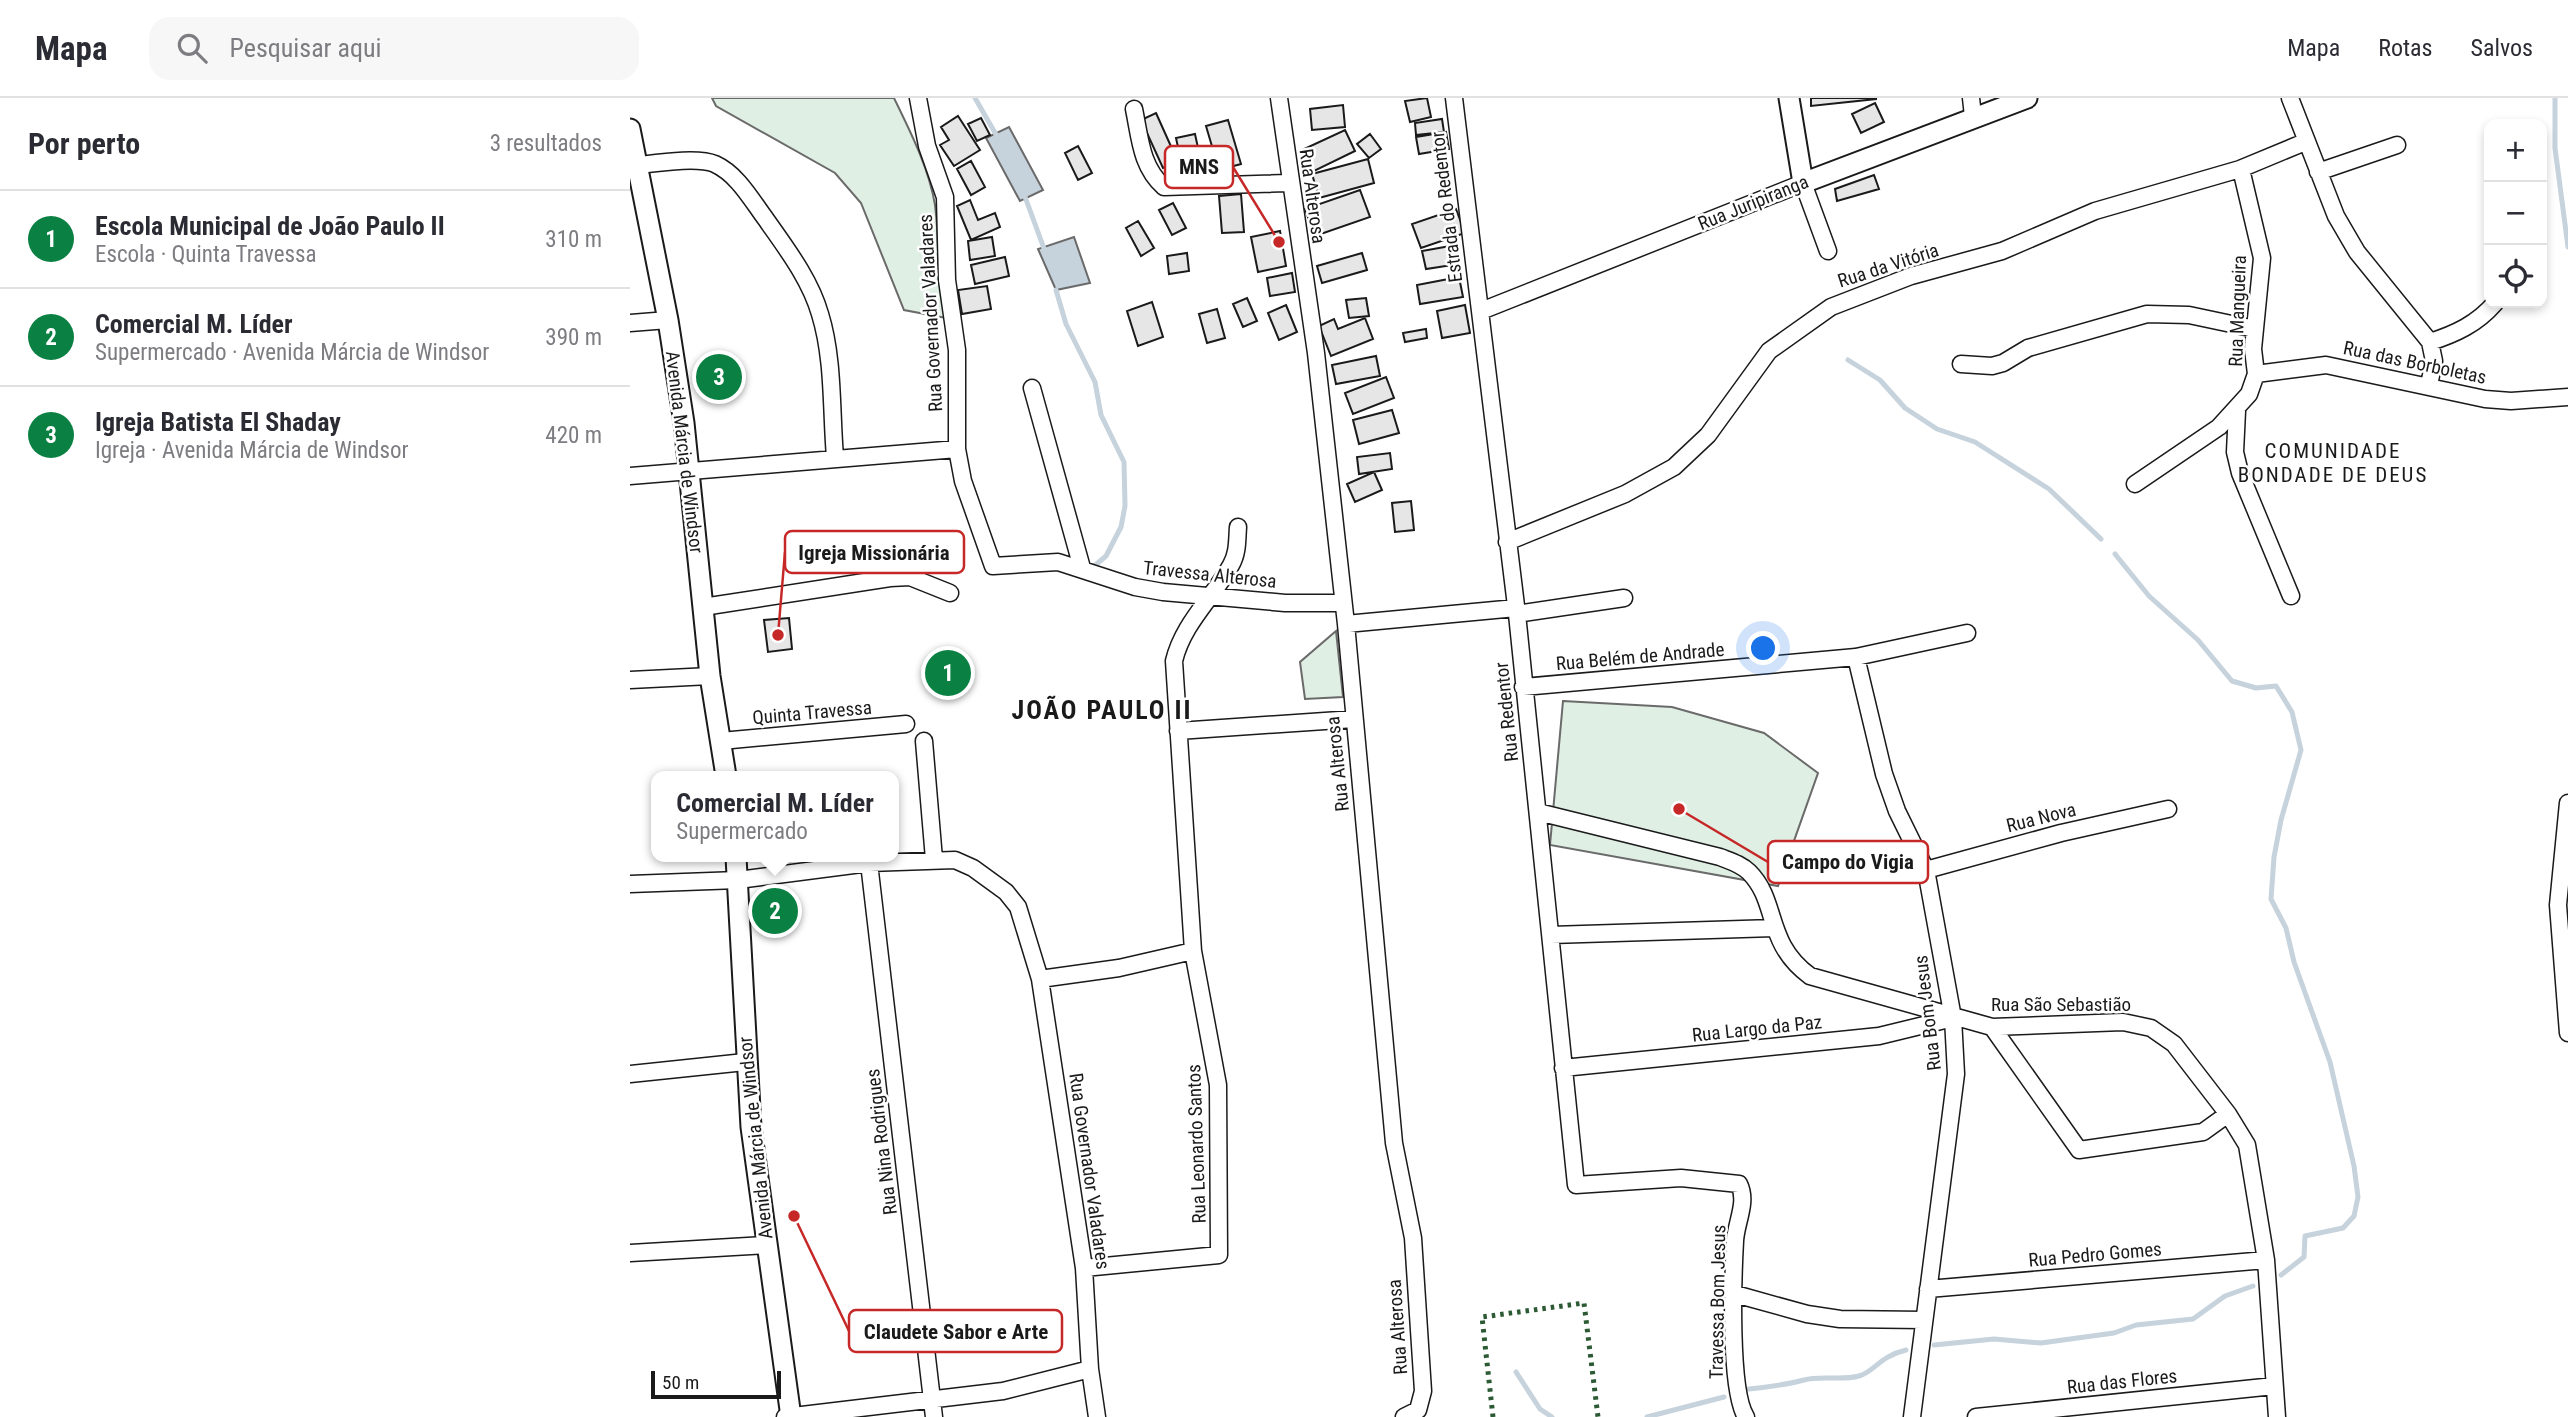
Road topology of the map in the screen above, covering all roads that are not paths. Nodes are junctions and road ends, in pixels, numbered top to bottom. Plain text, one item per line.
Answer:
1 (918, 98) edge
2 (1279, 98) edge
3 (1454, 98) edge
4 (1789, 98) edge
5 (2027, 98) edge
6 (2291, 98) edge
7 (1972, 107) edge
8 (1134, 109) dead end
9 (630, 129) edge
10 (2305, 142) junction
11 (2397, 145) dead end
12 (633, 166) edge
13 (2241, 169) junction
14 (2318, 172) junction
15 (1289, 183) junction
16 (1803, 183) junction
17 (1828, 251) dead end
18 (2490, 308) edge
19 (1481, 311) junction
20 (668, 320) junction
21 (630, 323) edge
22 (2255, 329) junction
23 (2430, 342) junction
24 (1961, 365) dead end
25 (2256, 374) junction
26 (2429, 385) junction
27 (1032, 388) dead end
28 (2567, 399) edge
29 (2237, 411) junction
30 (957, 449) junction
31 (835, 457) junction
32 (689, 470) junction
33 (630, 476) edge
34 (2134, 484) dead end
35 (1238, 527) dead end
36 (1507, 542) junction
37 (993, 566) joint
38 (1082, 568) junction
39 (950, 593) dead end
40 (2291, 596) dead end
41 (1206, 598) junction
42 (1623, 598) dead end
43 (1343, 603) junction
44 (703, 607) junction
45 (1517, 611) junction
46 (1346, 624) junction
47 (1967, 632) dead end
48 (1856, 657) junction
49 (710, 676) junction
50 (630, 680) edge
51 (1523, 687) junction
52 (1353, 719) junction
53 (906, 724) dead end
54 (1178, 731) junction
55 (721, 741) junction
56 (924, 741) dead end
57 (725, 771) edge
58 (2568, 803) edge
59 (2168, 809) dead end
60 (1538, 812) junction
61 (934, 859) junction
62 (899, 861) edge
63 (736, 862) edge
64 (885, 862) edge
65 (869, 863) junction
66 (1926, 870) junction
67 (738, 880) junction
68 (630, 884) edge
69 (1774, 928) junction
70 (1551, 935) junction
71 (1193, 951) junction
72 (1040, 979) junction
73 (1953, 1017) junction
74 (1992, 1027) junction
75 (2568, 1033) edge
76 (745, 1062) junction
77 (1563, 1068) junction
78 (630, 1074) edge
79 (2228, 1114) junction
80 (1576, 1185) joint
81 (766, 1245) junction
82 (630, 1253) edge
83 (2266, 1260) junction
84 (1084, 1268) junction
85 (1928, 1289) junction
86 (1735, 1294) junction
87 (1924, 1320) junction
88 (1090, 1369) junction
89 (2274, 1386) junction
90 (932, 1399) junction
91 (789, 1417) edge
92 (933, 1417) edge
93 (1097, 1417) edge
94 (1404, 1417) edge
95 (1746, 1417) edge
96 (1912, 1417) edge
97 (1976, 1417) edge
98 (2277, 1417) edge

1 - 30 street, Rua Governador Valadares
2 - 15 street, Rua Alterosa
3 - 19 street, Estrada do Redentor
4 - 16 street
5 - 7 street, Rua Juripiranga
6 - 10 street
7 - 16 street, Rua Juripiranga
8 - 15 street
9 - 12 street, Avenida Márcia de Windsor
10 - 13 street, Rua da Vitória
10 - 14 street
11 - 14 street
12 - 20 street, Avenida Márcia de Windsor
12 - 31 street
13 - 22 street, Rua Mangueira
13 - 36 street, Rua da Vitória
14 - 23 street
15 - 43 street, Rua Alterosa
16 - 17 street
16 - 19 street, Rua Juripiranga
18 - 23 street
19 - 36 street, Rua Redentor
20 - 21 street
20 - 32 street, Avenida Márcia de Windsor
22 - 24 street
22 - 25 street, Rua Mangueira
23 - 26 street
25 - 26 street, Rua das Borboletas
25 - 29 street, Rua Mangueira
26 - 28 street, Rua das Borboletas
27 - 38 street
29 - 34 street, Rua Mangueira
29 - 40 street
30 - 31 street
30 - 37 street, Rua Governador Valadares
31 - 32 street
32 - 33 street
32 - 44 street, Avenida Márcia de Windsor
35 - 41 street, Rua Leonardo Santos
36 - 45 street, Rua Redentor
37 - 38 street, Travessa Alterosa
38 - 41 street, Travessa Alterosa
39 - 44 street
41 - 43 street, Travessa Alterosa
41 - 54 street, Rua Leonardo Santos
42 - 45 street
43 - 46 street, Rua Alterosa
44 - 49 street, Avenida Márcia de Windsor
45 - 46 street
45 - 51 street, Rua Redentor
46 - 52 street, Rua Alterosa
47 - 48 street, Rua Belém de Andrade
48 - 51 street, Rua Belém de Andrade
48 - 66 street, Rua Bom Jesus
49 - 50 street
49 - 55 street, Avenida Márcia de Windsor
51 - 60 street, Rua Redentor
52 - 54 street
52 - 94 street, Rua Alterosa
53 - 55 street, Quinta Travessa
54 - 71 street, Rua Leonardo Santos
55 - 57 street, Avenida Márcia de Windsor
56 - 61 street
58 - 75 street
59 - 66 street, Rua Nova
60 - 69 street, Rua São Sebastião
60 - 70 street, Rua Redentor
61 - 62 street, Rua Governador Valadares
61 - 72 street, Rua Governador Valadares
63 - 67 street, Avenida Márcia de Windsor
64 - 65 street, Rua Governador Valadares
65 - 67 street, Rua Governador Valadares
65 - 90 street, Rua Nina Rodrigues
66 - 73 street, Rua Bom Jesus
67 - 68 street, Rua Governador Valadares
67 - 76 street, Avenida Márcia de Windsor
69 - 70 street
69 - 73 street, Rua São Sebastião
70 - 77 street, Rua Redentor
71 - 72 street
71 - 84 street, Rua Leonardo Santos
72 - 84 street, Rua Governador Valadares
73 - 74 street, Rua São Sebastião
73 - 77 street, Rua Largo da Paz
73 - 85 street, Rua Bom Jesus
74 - 79 street, Rua São Sebastião
74 - 79 street
76 - 78 street
76 - 81 street, Avenida Márcia de Windsor
77 - 80 street, Rua Redentor
79 - 83 street, Rua São Sebastião
80 - 86 street, Travessa Bom Jesus
81 - 82 street
81 - 91 street, Avenida Márcia de Windsor
83 - 85 street, Rua Pedro Gomes
83 - 89 street, Rua São Sebastião
84 - 88 street, Rua Governador Valadares
85 - 87 street, Rua Bom Jesus
86 - 87 street
86 - 95 street, Travessa Bom Jesus
87 - 96 street, Rua Bom Jesus
88 - 90 street
88 - 93 street, Rua Governador Valadares
89 - 97 street, Rua das Flores
89 - 98 street, Rua São Sebastião
90 - 91 street
90 - 92 street, Rua Nina Rodrigues

